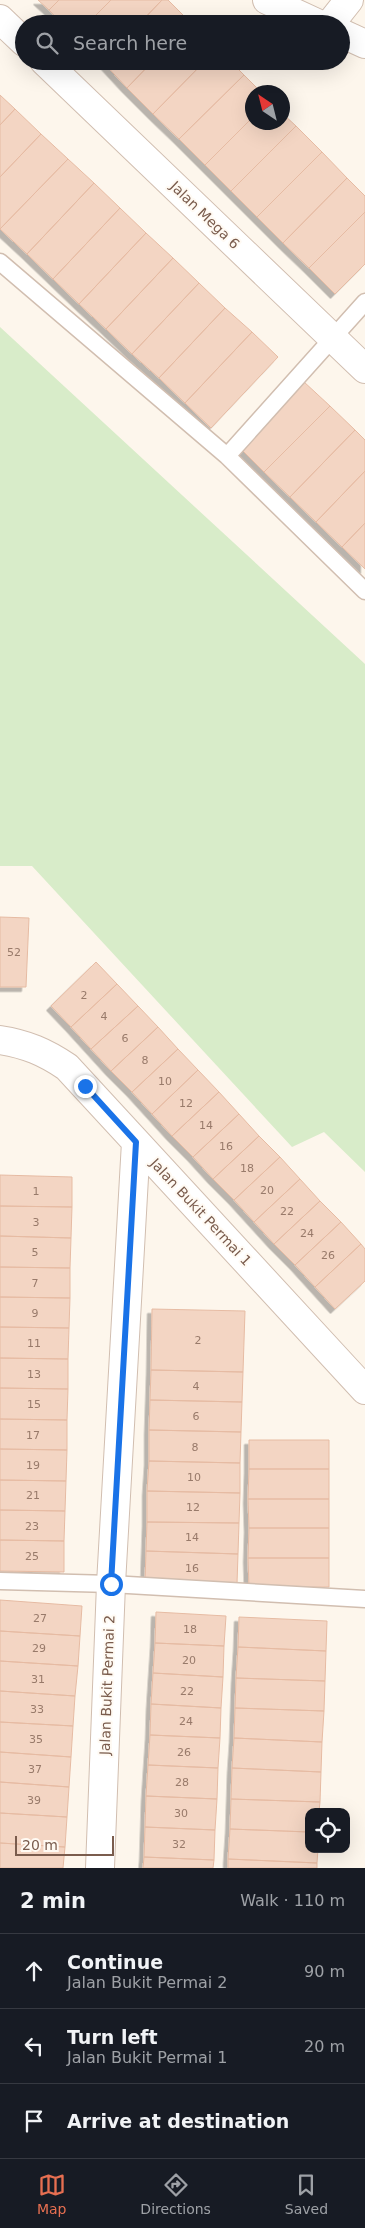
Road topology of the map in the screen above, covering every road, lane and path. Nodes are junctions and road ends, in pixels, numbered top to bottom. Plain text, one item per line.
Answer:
1 (267, 0) edge
2 (350, 0) edge
3 (300, 15) edge
4 (338, 15) edge
5 (0, 19) edge
6 (15, 33) edge
7 (350, 37) edge
8 (365, 44) edge
9 (53, 70) edge
10 (0, 262) edge
11 (365, 302) edge
12 (332, 337) junction
13 (365, 369) edge
14 (226, 456) junction
15 (365, 591) edge
16 (0, 1040) edge
17 (136, 1142) junction
18 (365, 1390) edge
19 (0, 1581) edge
20 (111, 1584) junction
21 (365, 1599) edge
22 (100, 1868) edge

1 - 3 street
2 - 4 street
5 - 6 street
7 - 8 street
9 - 12 street, Jalan Mega 6
10 - 14 lane
11 - 12 lane
12 - 13 street, Jalan Mega 6
12 - 14 lane
14 - 15 lane
16 - 17 street, Jalan Bukit Permai 1
17 - 18 street, Jalan Bukit Permai 1
17 - 20 street, Jalan Bukit Permai 2
19 - 20 lane
20 - 21 lane
20 - 22 street, Jalan Bukit Permai 2

